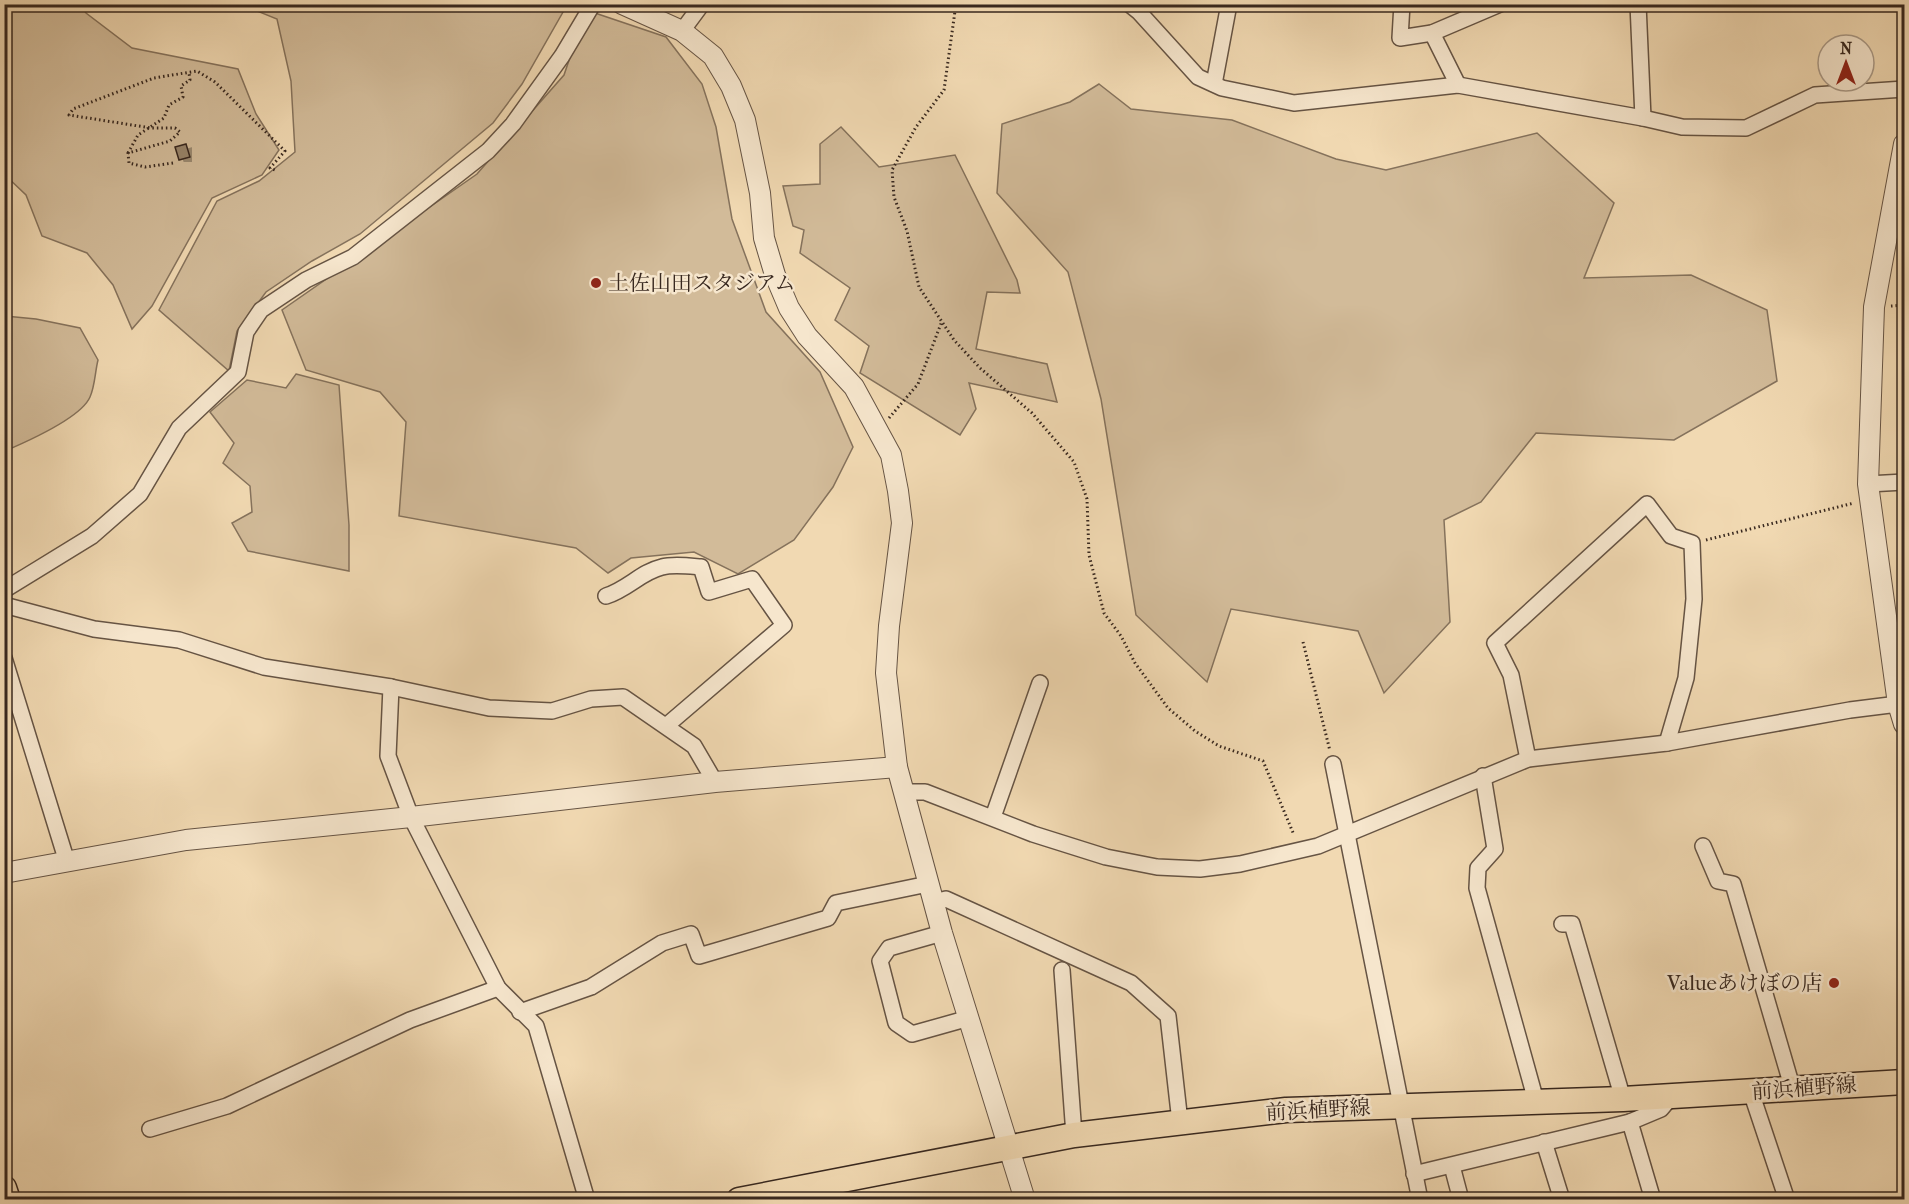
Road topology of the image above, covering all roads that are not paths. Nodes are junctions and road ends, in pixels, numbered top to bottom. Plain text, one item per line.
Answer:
1 (593, 4) edge
2 (622, 4) edge
3 (702, 4) edge
4 (1129, 4) edge
5 (1229, 4) edge
6 (1402, 4) edge
7 (1500, 4) edge
8 (1638, 4) edge
9 (682, 31) junction
10 (1432, 33) junction
11 (1214, 84) junction
12 (1458, 85) junction
13 (1905, 89) edge
14 (1643, 118) junction
15 (1905, 144) edge
16 (1905, 482) edge
17 (1869, 491) junction
18 (4, 590) edge
19 (606, 596) dead end
20 (4, 604) edge
21 (1898, 655) edge
22 (4, 658) edge
23 (1040, 683) dead end
24 (391, 687) junction
25 (1898, 704) junction
26 (1905, 724) edge
27 (666, 726) junction
28 (1667, 743) junction
29 (1528, 759) junction
30 (1333, 764) road end
31 (897, 767) junction
32 (1483, 776) junction
33 (716, 782) junction
34 (904, 792) junction
35 (411, 817) junction
36 (993, 817) junction
37 (1346, 833) junction
38 (1702, 846) dead end
39 (67, 862) junction
40 (4, 873) edge
41 (931, 893) junction
42 (1562, 924) dead end
43 (942, 933) junction
44 (1062, 970) dead end
45 (498, 988) junction
46 (520, 1012) junction
47 (969, 1017) junction
48 (1905, 1082) edge
49 (1793, 1090) junction
50 (1751, 1092) junction
51 (1672, 1096) junction
52 (1623, 1099) junction
53 (1536, 1101) junction
54 (1401, 1105) junction
55 (1180, 1122) junction
56 (1630, 1122) junction
57 (150, 1129) dead end
58 (1074, 1136) junction
59 (1544, 1142) junction
60 (1009, 1147) junction
61 (1452, 1166) junction
62 (1414, 1174) junction
63 (4, 1188) edge
64 (8, 1200) edge
65 (587, 1200) edge
66 (739, 1200) edge
67 (1025, 1200) edge
68 (1420, 1200) edge
69 (1461, 1200) edge
70 (1562, 1200) edge
71 (1653, 1200) edge
72 (1787, 1200) edge

1 - 18 street
2 - 9 street
3 - 9 street
4 - 11 street
5 - 11 street
6 - 10 street
7 - 10 street
8 - 14 street
9 - 31 street
10 - 12 street
11 - 12 street
12 - 14 street
13 - 14 street
15 - 17 street
16 - 17 street
17 - 21 street
19 - 27 street
20 - 24 street
21 - 25 street
22 - 39 street
23 - 36 street
24 - 27 street
24 - 35 street
25 - 26 street
25 - 28 street
27 - 33 street
28 - 29 street
28 - 29 street
29 - 32 street
30 - 37 street
31 - 33 street
31 - 34 street
32 - 37 street
32 - 53 street
33 - 35 street
34 - 36 street
34 - 41 street
35 - 39 street
35 - 45 street
36 - 37 street
37 - 54 street
38 - 49 street
39 - 40 street
41 - 43 street
41 - 46 street
41 - 55 street
42 - 52 street
43 - 47 street
43 - 47 street
44 - 58 street
45 - 46 street
45 - 57 street
46 - 65 street
47 - 60 street
48 - 49 main road, 前浜植野線
49 - 50 main road, 前浜植野線
50 - 51 main road, 前浜植野線
50 - 72 street
51 - 52 main road, 前浜植野線
51 - 56 street
52 - 53 main road, 前浜植野線
53 - 54 main road, 前浜植野線
54 - 55 main road, 前浜植野線
54 - 62 street
55 - 58 main road, 前浜植野線
56 - 59 street
56 - 71 street
58 - 60 main road, 前浜植野線
59 - 61 street
59 - 70 street
60 - 66 main road, 前浜植野線
60 - 67 street
61 - 62 street
61 - 69 street
62 - 68 street
63 - 64 main road

